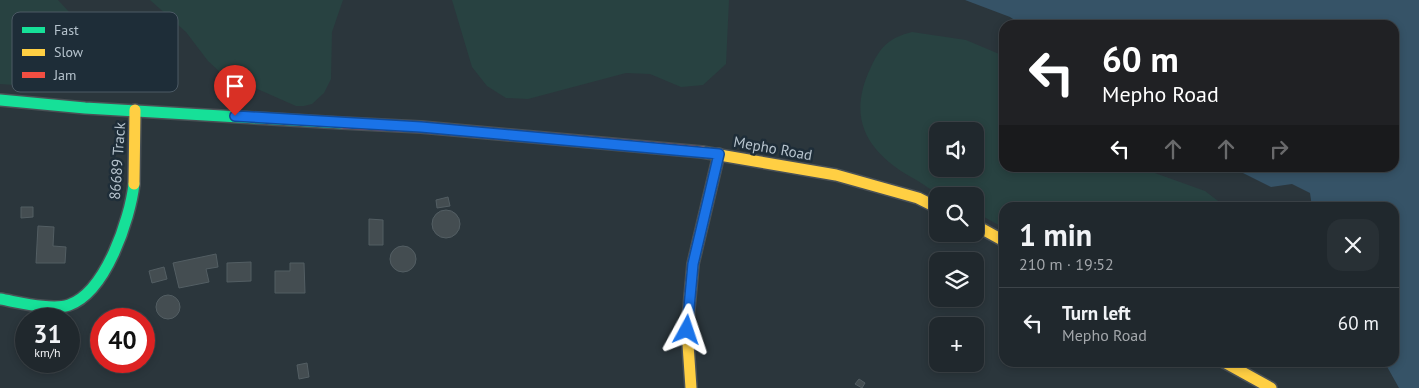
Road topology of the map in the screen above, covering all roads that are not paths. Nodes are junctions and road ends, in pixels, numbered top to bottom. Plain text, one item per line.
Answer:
1 (0, 100) edge
2 (136, 110) junction
3 (719, 154) junction
4 (929, 204) edge
5 (984, 230) edge
6 (999, 238) edge
7 (0, 299) edge
8 (1233, 367) edge
9 (691, 388) edge
10 (1270, 388) edge

1 - 2 street, Mepho Road
2 - 3 street, Mepho Road
2 - 7 street, 86689 Track
3 - 4 street, Mepho Road
3 - 9 street
5 - 6 street
8 - 10 street

